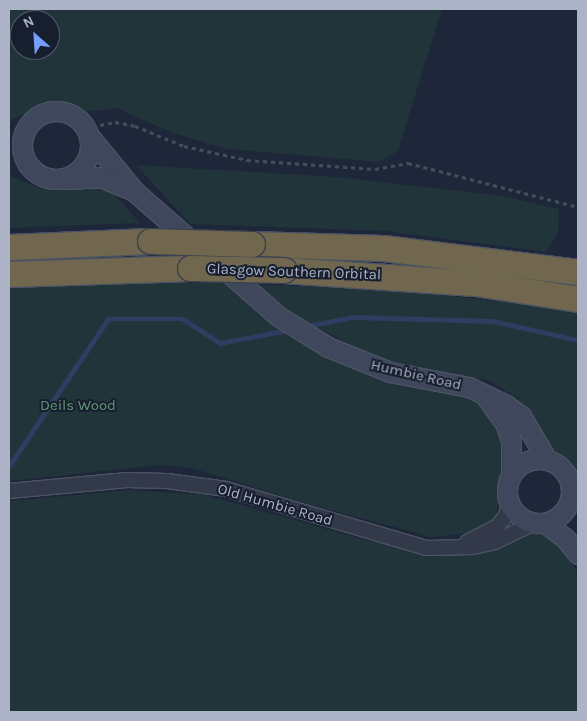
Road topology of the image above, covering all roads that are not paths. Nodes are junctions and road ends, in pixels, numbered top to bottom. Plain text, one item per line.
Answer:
1 (29, 123) junction
2 (9, 129) edge
3 (88, 133) junction
4 (9, 151) edge
5 (27, 165) junction
6 (62, 179) junction
7 (134, 192) junction
8 (9, 247) edge
9 (578, 272) edge
10 (9, 274) edge
11 (578, 299) edge
12 (484, 395) junction
13 (547, 460) junction
14 (512, 474) junction
15 (9, 491) edge
16 (509, 503) junction
17 (569, 505) junction
18 (539, 523) junction
19 (578, 542) edge
20 (449, 548) junction
21 (578, 554) edge

1 - 2 street
1 - 3 street
1 - 5 street
3 - 6 street
3 - 7 street, Humbie Road
4 - 5 street
5 - 6 street
6 - 7 street, Humbie Road
7 - 12 street, Humbie Road
8 - 9 highway, Glasgow Southern Orbital, bridge
10 - 11 highway, Glasgow Southern Orbital, bridge
12 - 13 street, Humbie Road
12 - 14 street
13 - 14 street
13 - 17 street, Humbie Road
14 - 16 street
15 - 20 street, Old Humbie Road
16 - 18 street
16 - 20 street
17 - 18 street
17 - 19 street, Humbie Road
18 - 20 street
18 - 21 street

